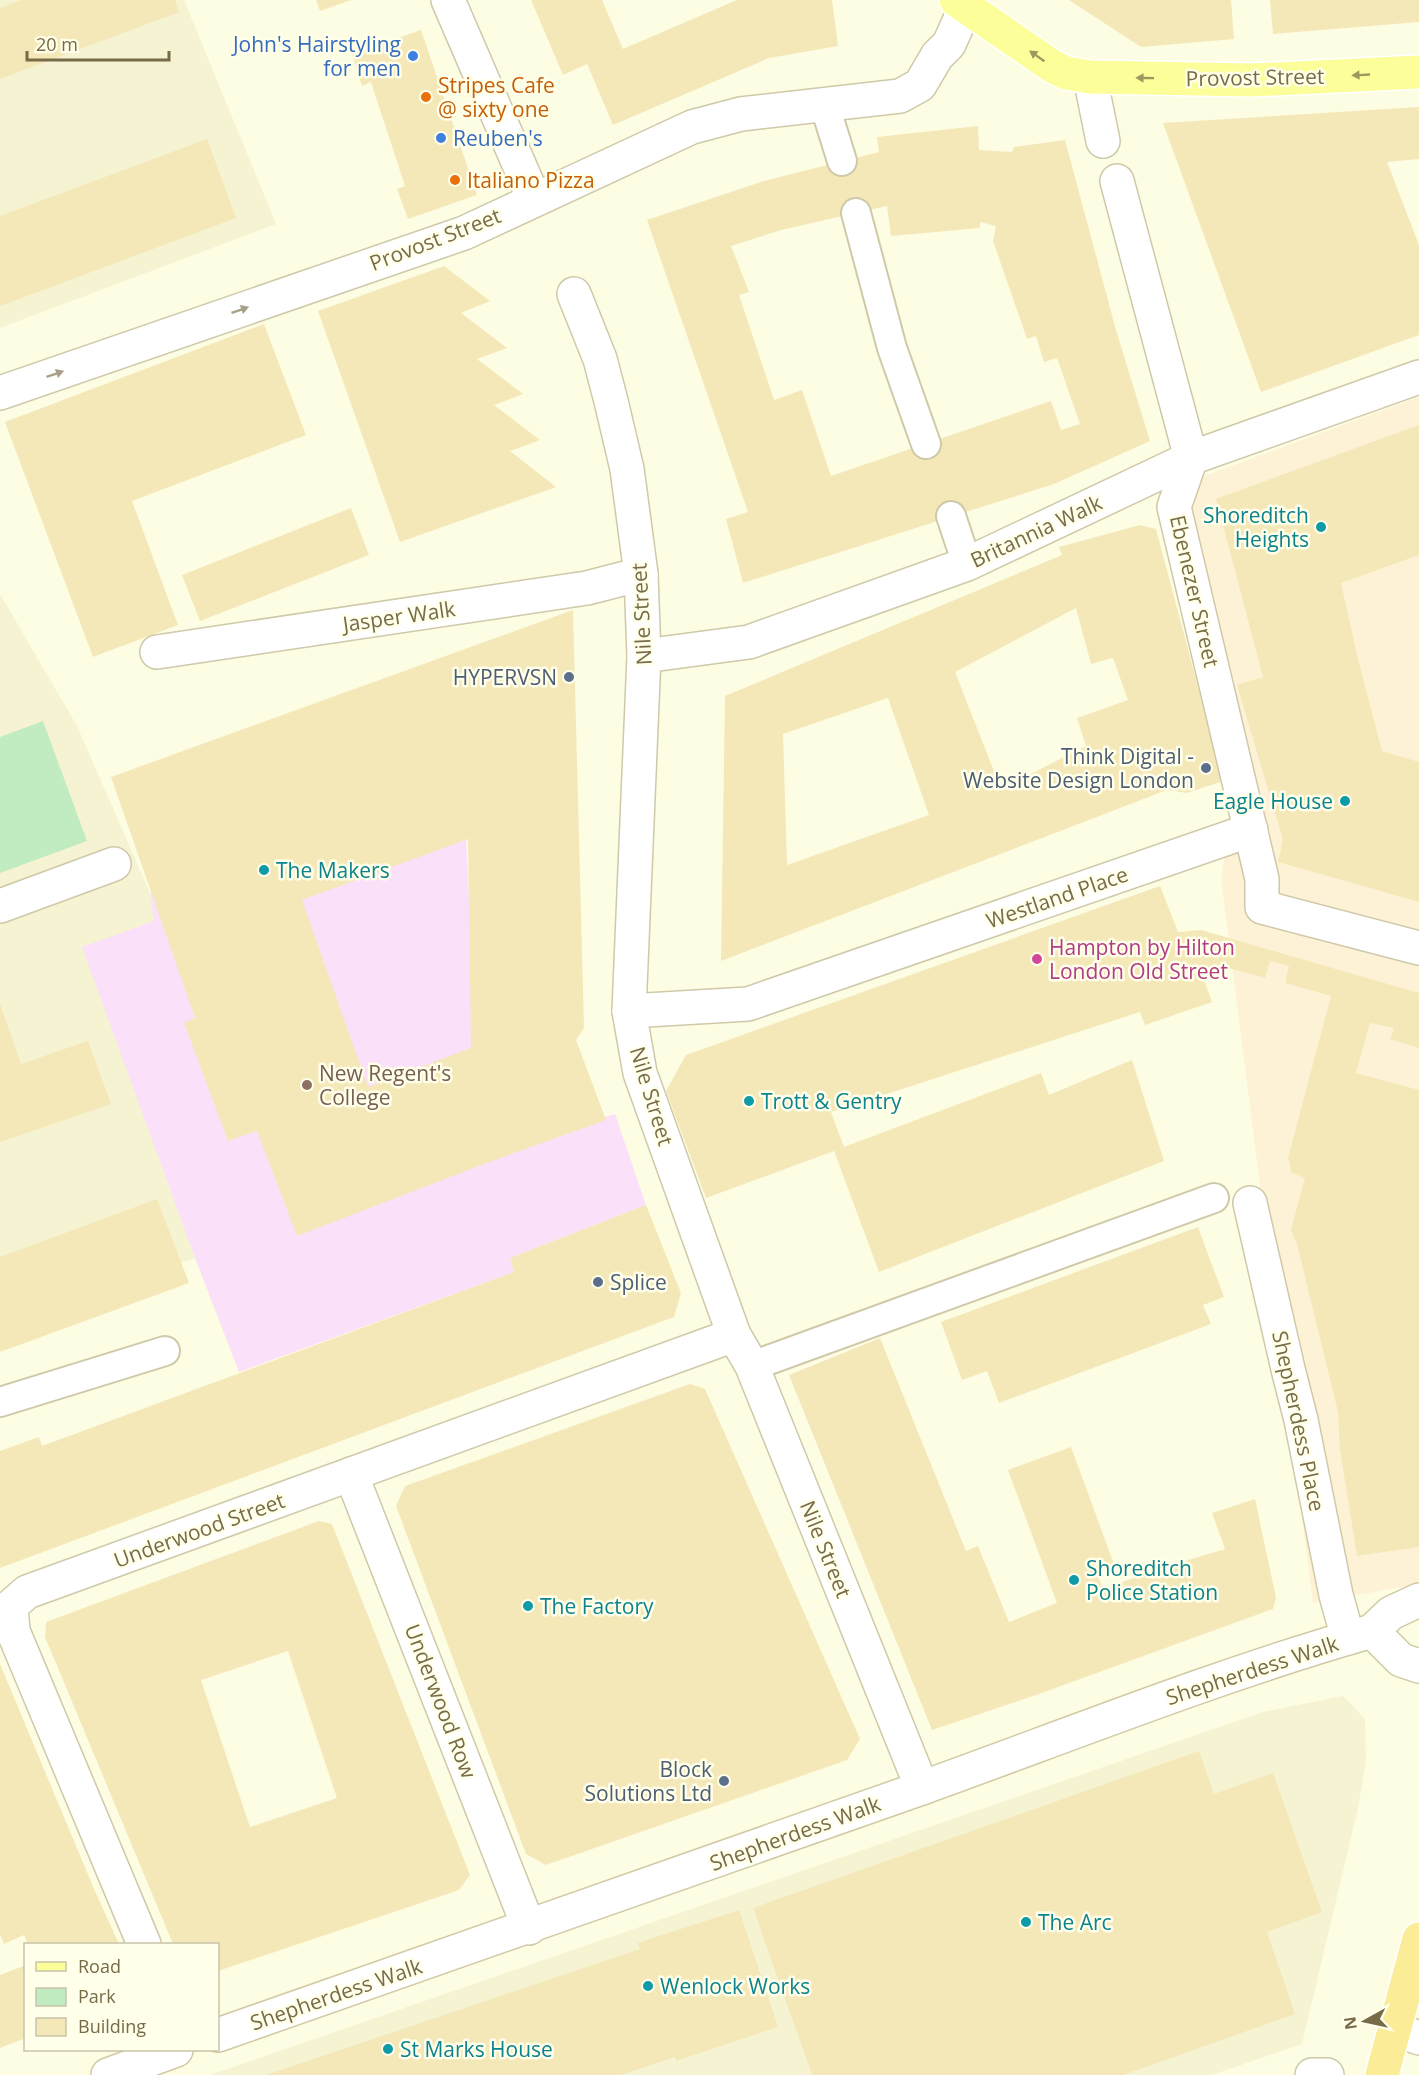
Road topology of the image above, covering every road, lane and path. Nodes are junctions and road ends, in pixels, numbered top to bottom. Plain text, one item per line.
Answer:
1 (448, 0) edge
2 (974, 6) edge
3 (1419, 72) edge
4 (1090, 77) junction
5 (824, 103) junction
6 (1103, 141) dead end
7 (842, 161) dead end
8 (1117, 181) dead end
9 (534, 199) junction
10 (856, 213) dead end
11 (574, 294) dead end
12 (1419, 377) edge
13 (0, 393) edge
14 (926, 444) dead end
15 (1191, 458) junction
16 (951, 516) dead end
17 (967, 564) junction
18 (641, 574) junction
19 (156, 652) dead end
20 (644, 656) junction
21 (1251, 830) junction
22 (114, 864) dead end
23 (0, 906) edge
24 (1419, 948) edge
25 (629, 1011) junction
26 (1214, 1198) dead end
27 (1250, 1203) dead end
28 (734, 1335) junction
29 (165, 1351) dead end
30 (752, 1366) junction
31 (0, 1402) edge
32 (351, 1474) junction
33 (1419, 1600) edge
34 (1360, 1635) junction
35 (1419, 1666) edge
36 (922, 1788) junction
37 (529, 1928) junction
38 (1419, 1939) edge
39 (144, 1943) edge
40 (1407, 2033) edge
41 (219, 2035) edge
42 (171, 2051) edge
43 (108, 2075) edge
44 (1312, 2075) edge
45 (1328, 2075) edge
46 (1382, 2075) edge

1 - 9 street
4 -> 2 main road, Provost Street
2 - 5 street, Provost Street
3 -> 4 main road, Provost Street
4 - 6 street
5 - 7 lane
5 - 9 street, Provost Street
8 - 15 street
13 -> 9 street, Provost Street
10 - 14 lane
11 - 18 street, Nile Street
12 - 15 street, Britannia Walk
15 - 17 street, Britannia Walk
15 - 21 street, Ebenezer Street
16 - 17 lane
17 - 20 street, Britannia Walk
18 - 19 street, Jasper Walk
18 - 20 street, Nile Street
20 - 25 street, Nile Street
21 - 24 street
21 - 25 street, Westland Place
22 - 23 street
25 - 28 street, Nile Street
26 - 30 lane
27 - 34 street, Shepherdess Place
28 - 30 street, Nile Street
28 - 32 street, Underwood Street
29 - 31 lane
30 - 36 street, Nile Street
32 - 37 street, Underwood Row
32 - 39 street, Underwood Street
33 - 34 street, Shepherdess Walk
34 - 35 street
34 - 36 street, Shepherdess Walk
36 - 37 street, Shepherdess Walk
37 - 41 street, Shepherdess Walk
38 - 40 highway
40 - 46 highway
42 - 43 street
44 - 45 street

